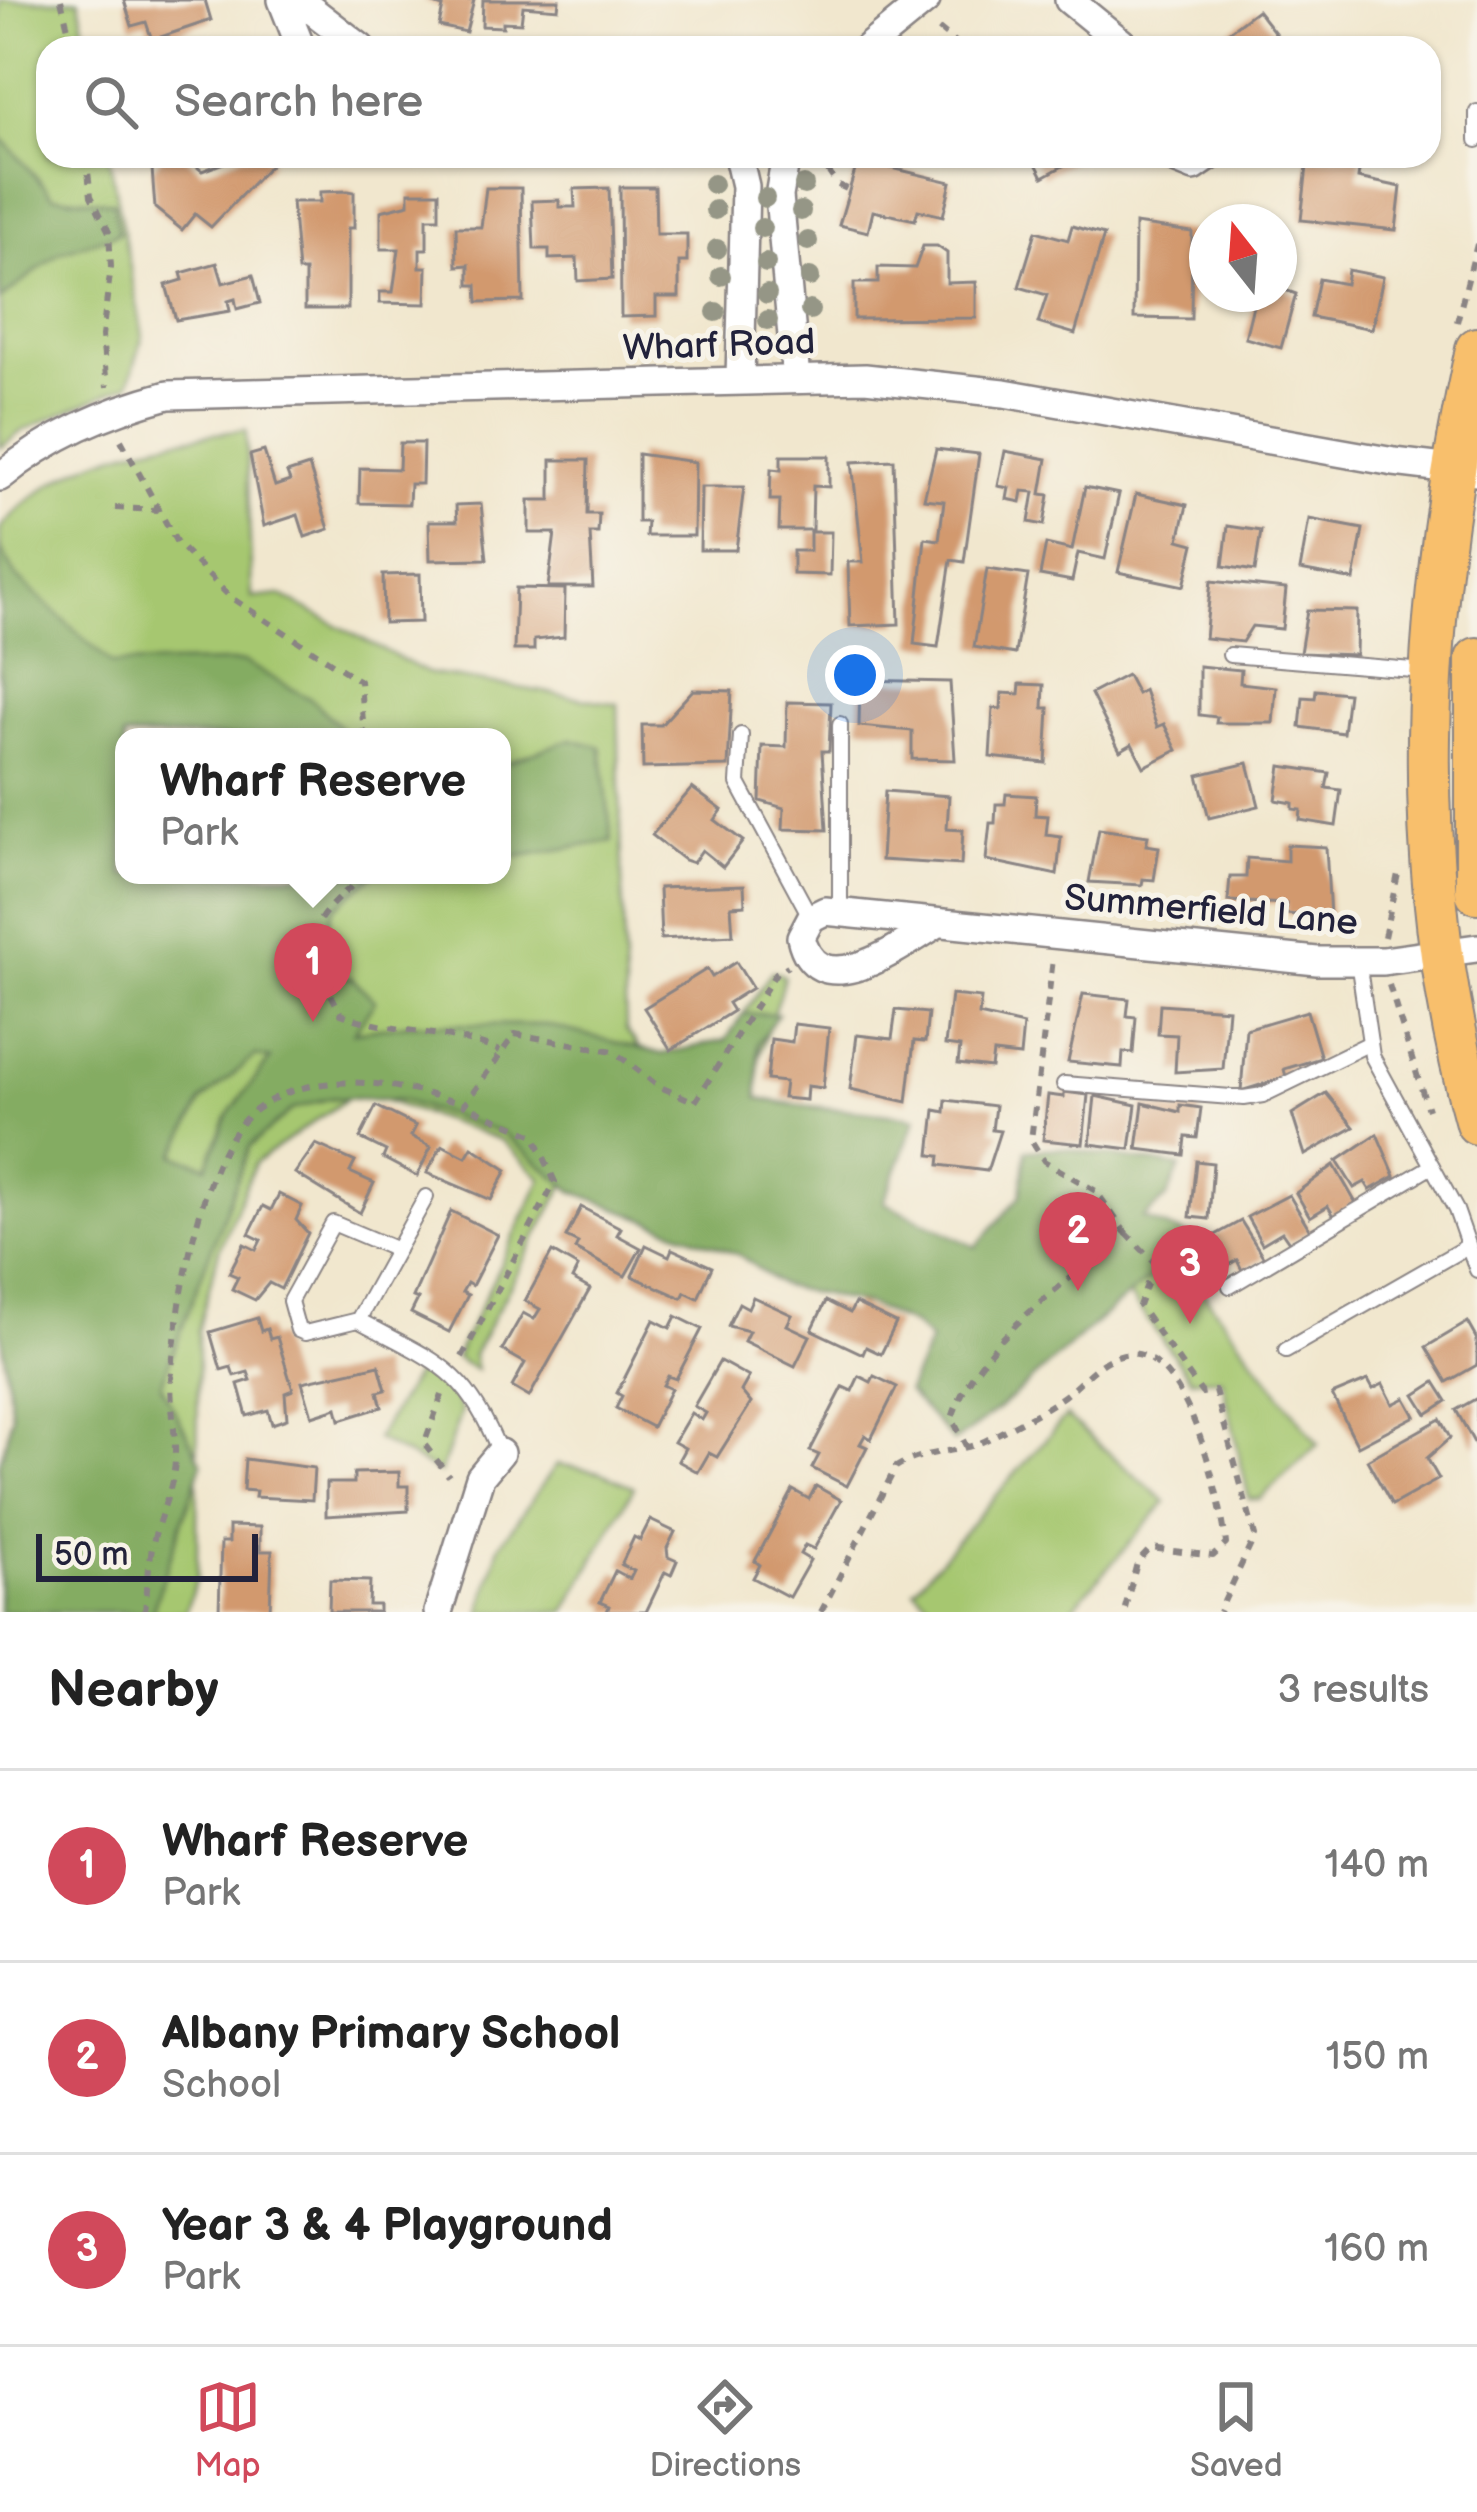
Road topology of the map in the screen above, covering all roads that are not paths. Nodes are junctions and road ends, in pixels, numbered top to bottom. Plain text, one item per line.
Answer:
1 (281, 0) edge
2 (299, 0) edge
3 (926, 0) edge
4 (1069, 0) edge
5 (296, 36) edge
6 (346, 36) edge
7 (882, 36) edge
8 (1111, 36) edge
9 (1477, 112) edge
10 (1477, 140) edge
11 (741, 168) edge
12 (783, 168) edge
13 (1466, 340) edge
14 (740, 378) junction
15 (796, 380) junction
16 (1466, 470) edge
17 (0, 477) edge
18 (1230, 655) dead end
19 (1477, 659) edge
20 (1430, 672) junction
21 (840, 724) dead end
22 (741, 735) dead end
23 (1477, 892) edge
24 (840, 912) junction
25 (811, 918) junction
26 (938, 923) junction
27 (1459, 952) edge
28 (1358, 961) junction
29 (1370, 1043) junction
30 (1064, 1084) dead end
31 (1477, 1123) edge
32 (1432, 1166) junction
33 (426, 1197) dead end
34 (1468, 1246) junction
35 (397, 1250) junction
36 (1477, 1270) edge
37 (1230, 1286) dead end
38 (358, 1320) junction
39 (1286, 1350) dead end
40 (500, 1453) joint
41 (437, 1612) edge

1 - 5 street
2 - 6 street
3 - 7 street
4 - 8 street
9 - 10 lane
11 - 14 street
12 - 15 street
13 - 16 main road
14 - 15 street, Wharf Road
14 - 17 street, Wharf Road
15 - 16 street, Wharf Road
16 - 20 main road
18 - 20 lane
19 - 23 main road
20 - 27 main road
21 - 24 lane
22 - 25 lane
24 - 25 street, Summerfield Lane
24 - 26 street, Summerfield Lane
25 - 26 street
26 - 28 street, Summerfield Lane
27 - 28 street, Summerfield Lane
27 - 31 main road
28 - 29 lane
29 - 30 lane
29 - 32 lane
32 - 34 lane
32 - 37 lane
33 - 35 lane
34 - 36 lane
34 - 39 lane
35 - 38 lane
35 - 38 lane
38 - 40 lane
40 - 41 street

